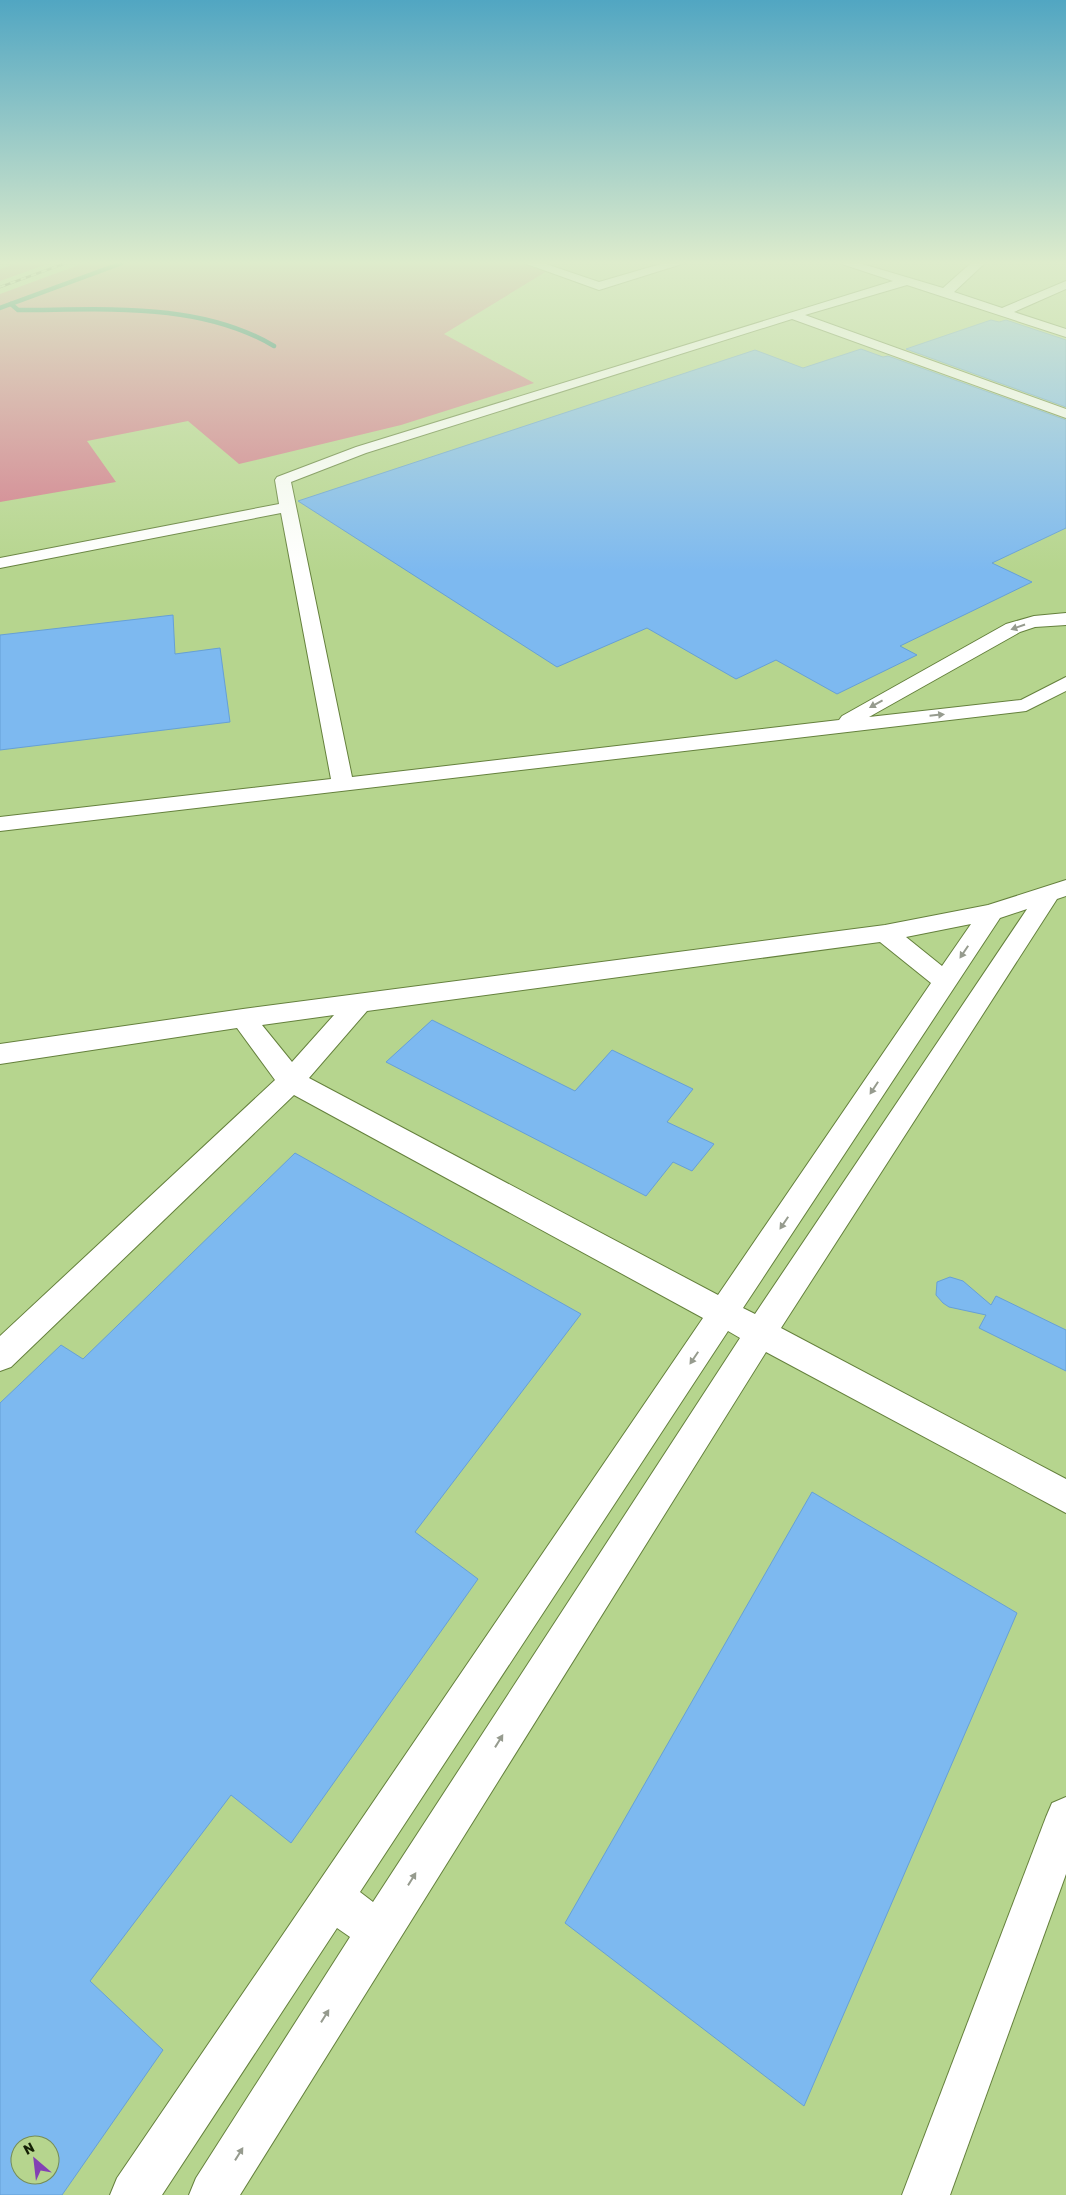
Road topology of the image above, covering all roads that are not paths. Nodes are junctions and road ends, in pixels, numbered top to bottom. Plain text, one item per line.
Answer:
1 (632, 365) edge
2 (932, 365) edge
3 (1066, 414) edge
4 (288, 507) junction
5 (0, 563) edge
6 (1066, 619) edge
7 (1066, 683) edge
8 (836, 726) junction
9 (342, 785) junction
10 (46, 819) junction
11 (0, 824) edge
12 (0, 830) edge
13 (1057, 892) edge
14 (991, 912) junction
15 (885, 933) junction
16 (945, 981) junction
17 (359, 1003) junction
18 (243, 1018) junction
19 (0, 1054) edge
20 (291, 1081) junction
21 (856, 1116) junction
22 (890, 1130) junction
23 (723, 1315) junction
24 (760, 1332) junction
25 (0, 1356) edge
26 (1066, 1497) edge
27 (1066, 1817) edge
28 (332, 1898) junction
29 (378, 1932) junction
30 (134, 2195) edge
31 (213, 2195) edge
32 (926, 2195) edge

1 - 4 lane
2 - 3 lane
4 - 5 lane
4 - 9 lane
6 -> 8 lane
8 -> 7 lane
8 - 9 lane
9 - 10 lane
10 - 11 lane
10 - 12 lane
13 - 14 lane
13 - 22 lane
14 - 15 lane
14 -> 16 lane
15 - 16 lane
15 - 17 lane
16 -> 21 lane
17 - 18 lane
17 - 20 lane
18 - 19 lane
18 - 20 lane
20 - 23 lane
20 - 25 lane
21 - 22 lane
21 -> 23 lane
22 - 24 lane
23 - 24 lane
23 -> 28 lane
24 - 26 lane
29 -> 24 lane
27 - 32 lane
28 - 29 lane
28 - 30 lane
31 -> 29 lane

